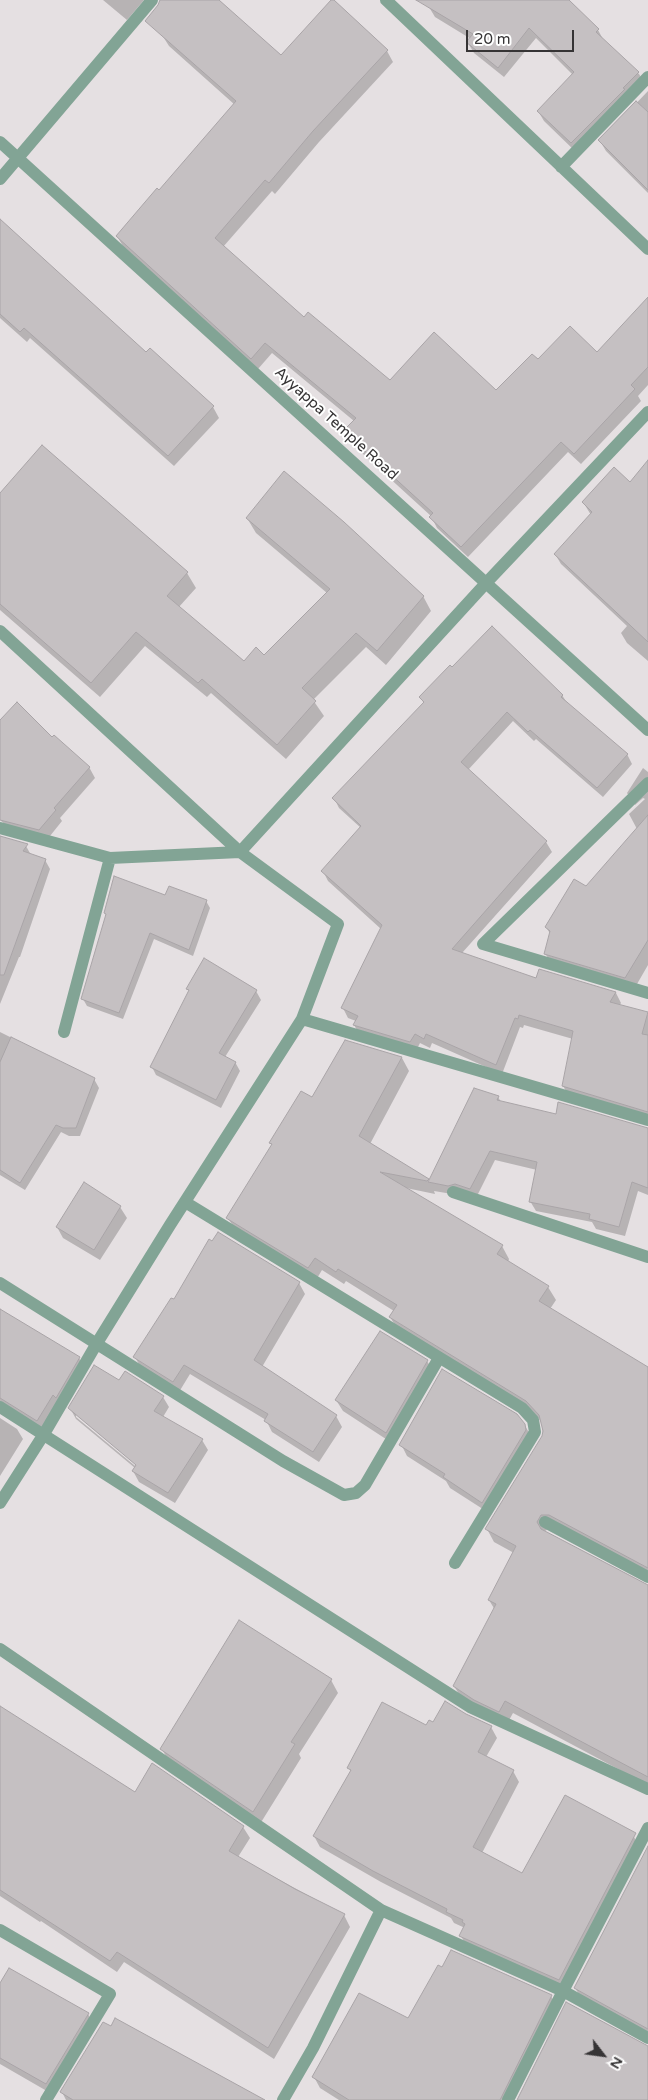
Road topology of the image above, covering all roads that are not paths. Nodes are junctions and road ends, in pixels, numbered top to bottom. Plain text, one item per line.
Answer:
1 (152, 0) edge
2 (386, 0) edge
3 (648, 76) edge
4 (0, 142) edge
5 (19, 159) junction
6 (561, 167) junction
7 (0, 180) edge
8 (648, 249) edge
9 (648, 412) edge
10 (487, 582) junction
11 (0, 630) edge
12 (648, 730) edge
13 (648, 783) edge
14 (0, 828) edge
15 (240, 852) junction
16 (110, 858) junction
17 (648, 993) edge
18 (302, 1019) junction
19 (64, 1032) dead end
20 (648, 1120) edge
21 (453, 1192) dead end
22 (185, 1202) junction
23 (648, 1257) edge
24 (0, 1283) edge
25 (97, 1343) junction
26 (439, 1358) junction
27 (0, 1407) edge
28 (44, 1434) junction
29 (0, 1502) edge
30 (545, 1522) dead end
31 (455, 1563) dead end
32 (648, 1577) edge
33 (0, 1649) edge
34 (648, 1789) edge
35 (648, 1828) edge
36 (381, 1910) junction
37 (0, 1930) edge
38 (563, 1991) junction
39 (648, 2038) edge
40 (46, 2100) edge
41 (283, 2100) edge
42 (508, 2100) edge

1 - 5 street
2 - 6 street
3 - 6 street
4 - 5 street, Ayyappa Temple Road
5 - 7 street
5 - 10 street, Ayyappa Temple Road
6 - 8 street
9 - 10 street
10 - 12 street, Ayyappa Temple Road
10 - 15 street
11 - 15 street
13 - 17 street
14 - 16 street
15 - 16 street
15 - 18 street
16 - 19 street
18 - 20 street
18 - 22 street
21 - 23 street
22 - 25 street
22 - 26 street
24 - 25 street
25 - 26 street
25 - 28 street
26 - 31 street
27 - 28 street
28 - 29 street
28 - 34 street
30 - 32 street
33 - 36 street
35 - 38 street
36 - 38 street
36 - 41 street
37 - 40 street
38 - 39 street
38 - 42 street

